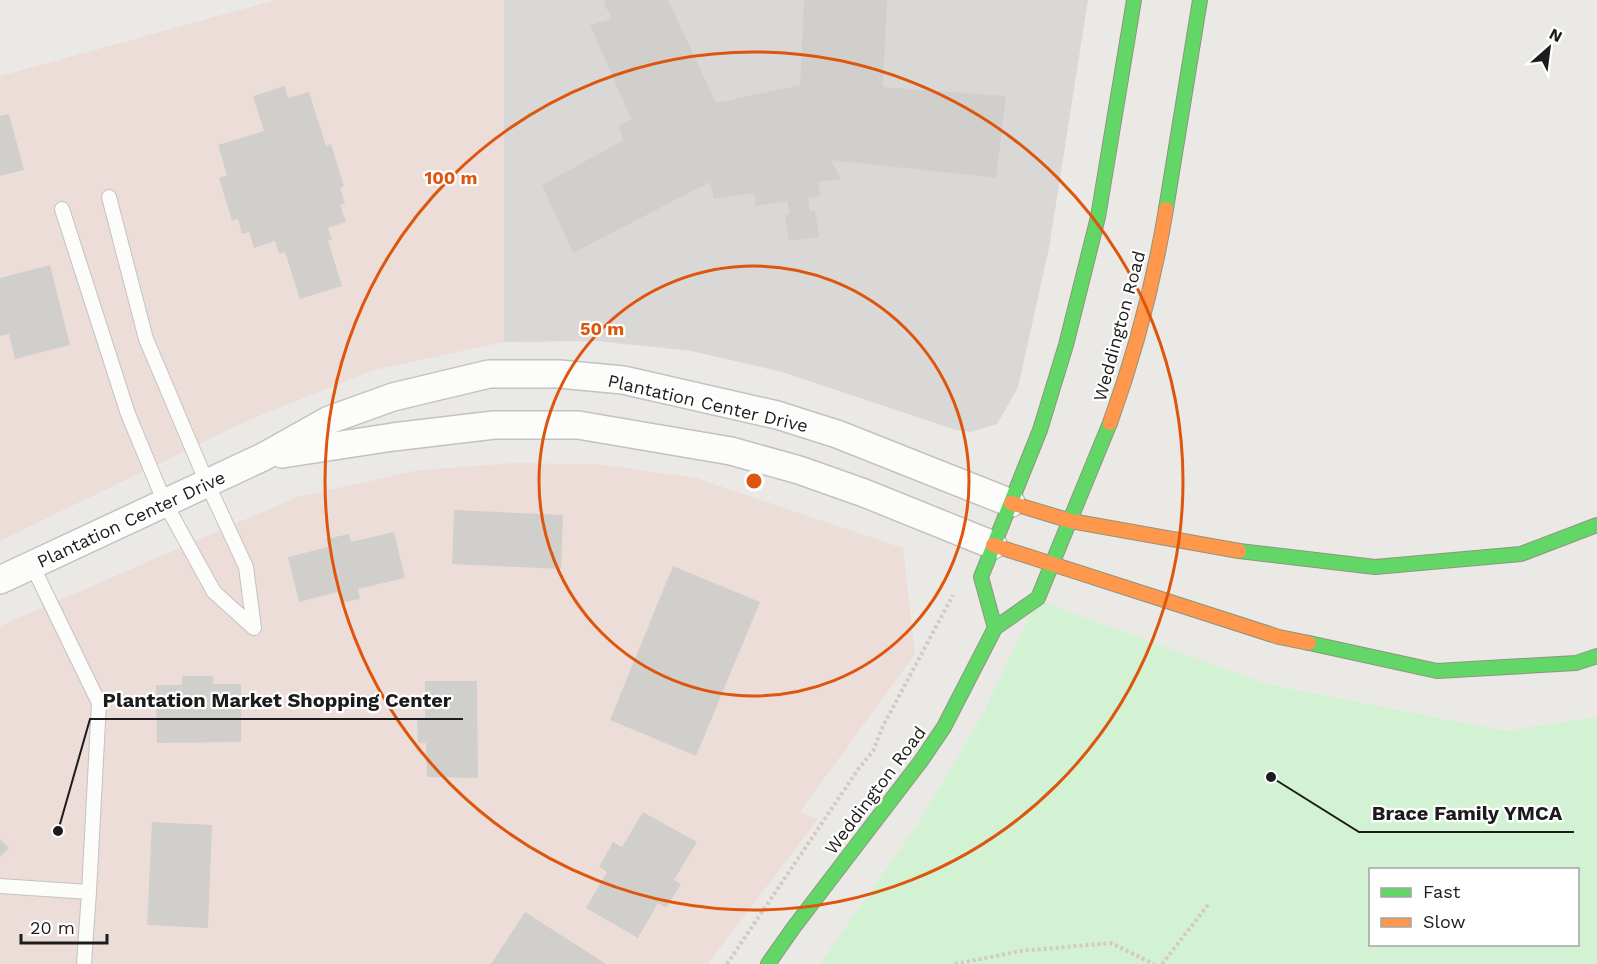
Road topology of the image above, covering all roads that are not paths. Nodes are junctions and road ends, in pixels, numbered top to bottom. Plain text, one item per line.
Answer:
1 (1134, 0) edge
2 (1200, 0) edge
3 (109, 197) dead end
4 (62, 209) dead end
5 (263, 457) junction
6 (207, 483) junction
7 (165, 502) junction
8 (1011, 503) junction
9 (1071, 521) junction
10 (1597, 525) edge
11 (993, 545) junction
12 (32, 565) junction
13 (1052, 565) junction
14 (0, 580) edge
15 (995, 628) junction
16 (1597, 656) edge
17 (0, 886) edge
18 (89, 892) junction
19 (84, 964) edge
20 (768, 964) edge

1 - 8 main road
2 - 9 main road, Weddington Road
3 - 6 lane
4 - 7 lane
5 - 6 street, Plantation Center Drive
5 - 8 street, Plantation Center Drive
5 - 11 street, Plantation Center Drive
6 - 7 street, Plantation Center Drive
6 - 7 lane
7 - 12 street, Plantation Center Drive
8 - 9 main road
8 - 11 main road
9 - 10 main road
9 - 13 main road, Weddington Road
11 - 13 main road
11 - 15 main road
12 - 14 street, Plantation Center Drive
12 - 18 lane
13 - 15 main road, Weddington Road
13 - 16 main road
15 - 20 main road, Weddington Road
17 - 18 lane
18 - 19 lane

